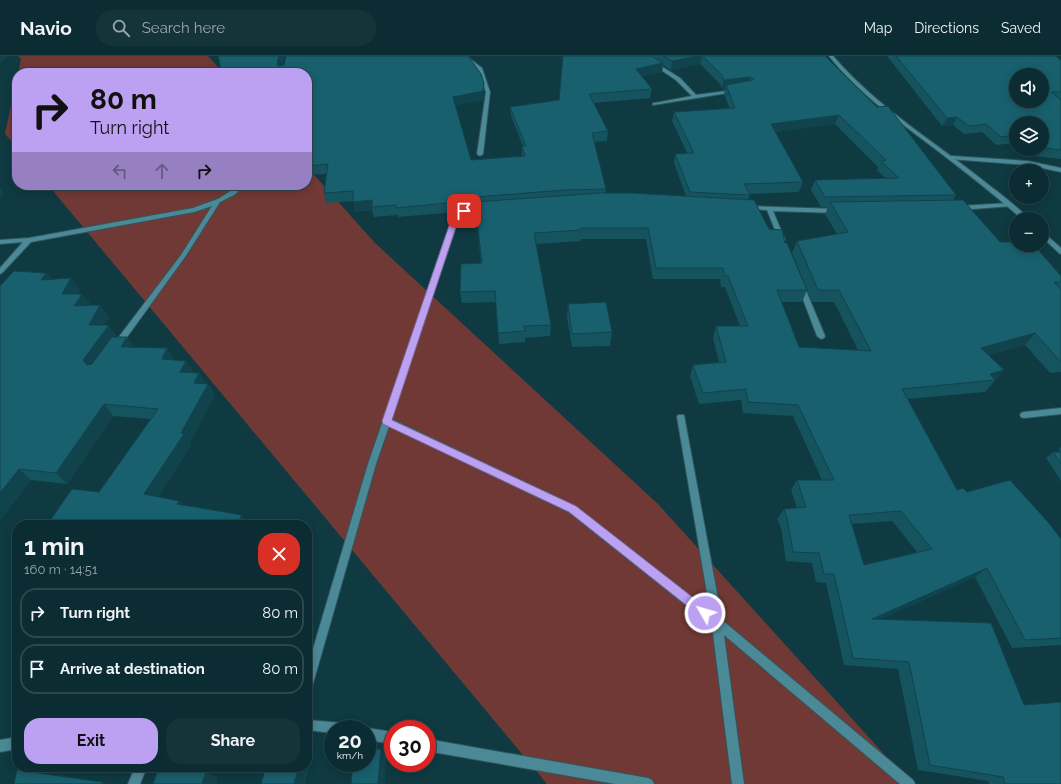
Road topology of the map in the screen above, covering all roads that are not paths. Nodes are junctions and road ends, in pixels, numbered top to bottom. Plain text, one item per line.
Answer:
1 (463, 56) edge
2 (642, 56) edge
3 (831, 56) edge
4 (740, 90) edge
5 (694, 98) junction
6 (654, 104) dead end
7 (480, 154) dead end
8 (952, 158) junction
9 (1061, 170) edge
10 (238, 190) edge
11 (217, 202) junction
12 (1010, 205) junction
13 (738, 207) edge
14 (955, 208) edge
15 (495, 209) edge
16 (770, 209) junction
17 (846, 211) edge
18 (1018, 212) edge
19 (30, 240) junction
20 (1049, 241) edge
21 (0, 242) edge
22 (784, 244) edge
23 (1061, 252) edge
24 (0, 272) edge
25 (798, 279) edge
26 (822, 336) dead end
27 (110, 354) edge
28 (1061, 411) edge
29 (1024, 415) dead end
30 (681, 417) dead end
31 (387, 421) junction
32 (718, 623) junction
33 (312, 670) edge
34 (312, 726) edge
35 (324, 727) edge
36 (12, 744) edge
37 (0, 746) edge
38 (436, 747) edge
39 (139, 772) edge
40 (134, 784) edge
41 (648, 784) edge
42 (738, 784) edge
43 (909, 784) edge

1 - 7 street
2 - 5 street
3 - 8 street
4 - 5 street
5 - 6 street
8 - 9 street
8 - 12 street
10 - 11 street
11 - 19 street
11 - 27 street
12 - 14 street
12 - 18 street
13 - 16 street
15 - 31 street
16 - 17 street
16 - 22 street
19 - 21 street
19 - 24 street
20 - 23 street
25 - 26 street
28 - 29 street
30 - 32 street
31 - 32 street
31 - 33 street
32 - 42 street
32 - 43 street
34 - 35 street
36 - 37 street
38 - 41 street
39 - 40 street

